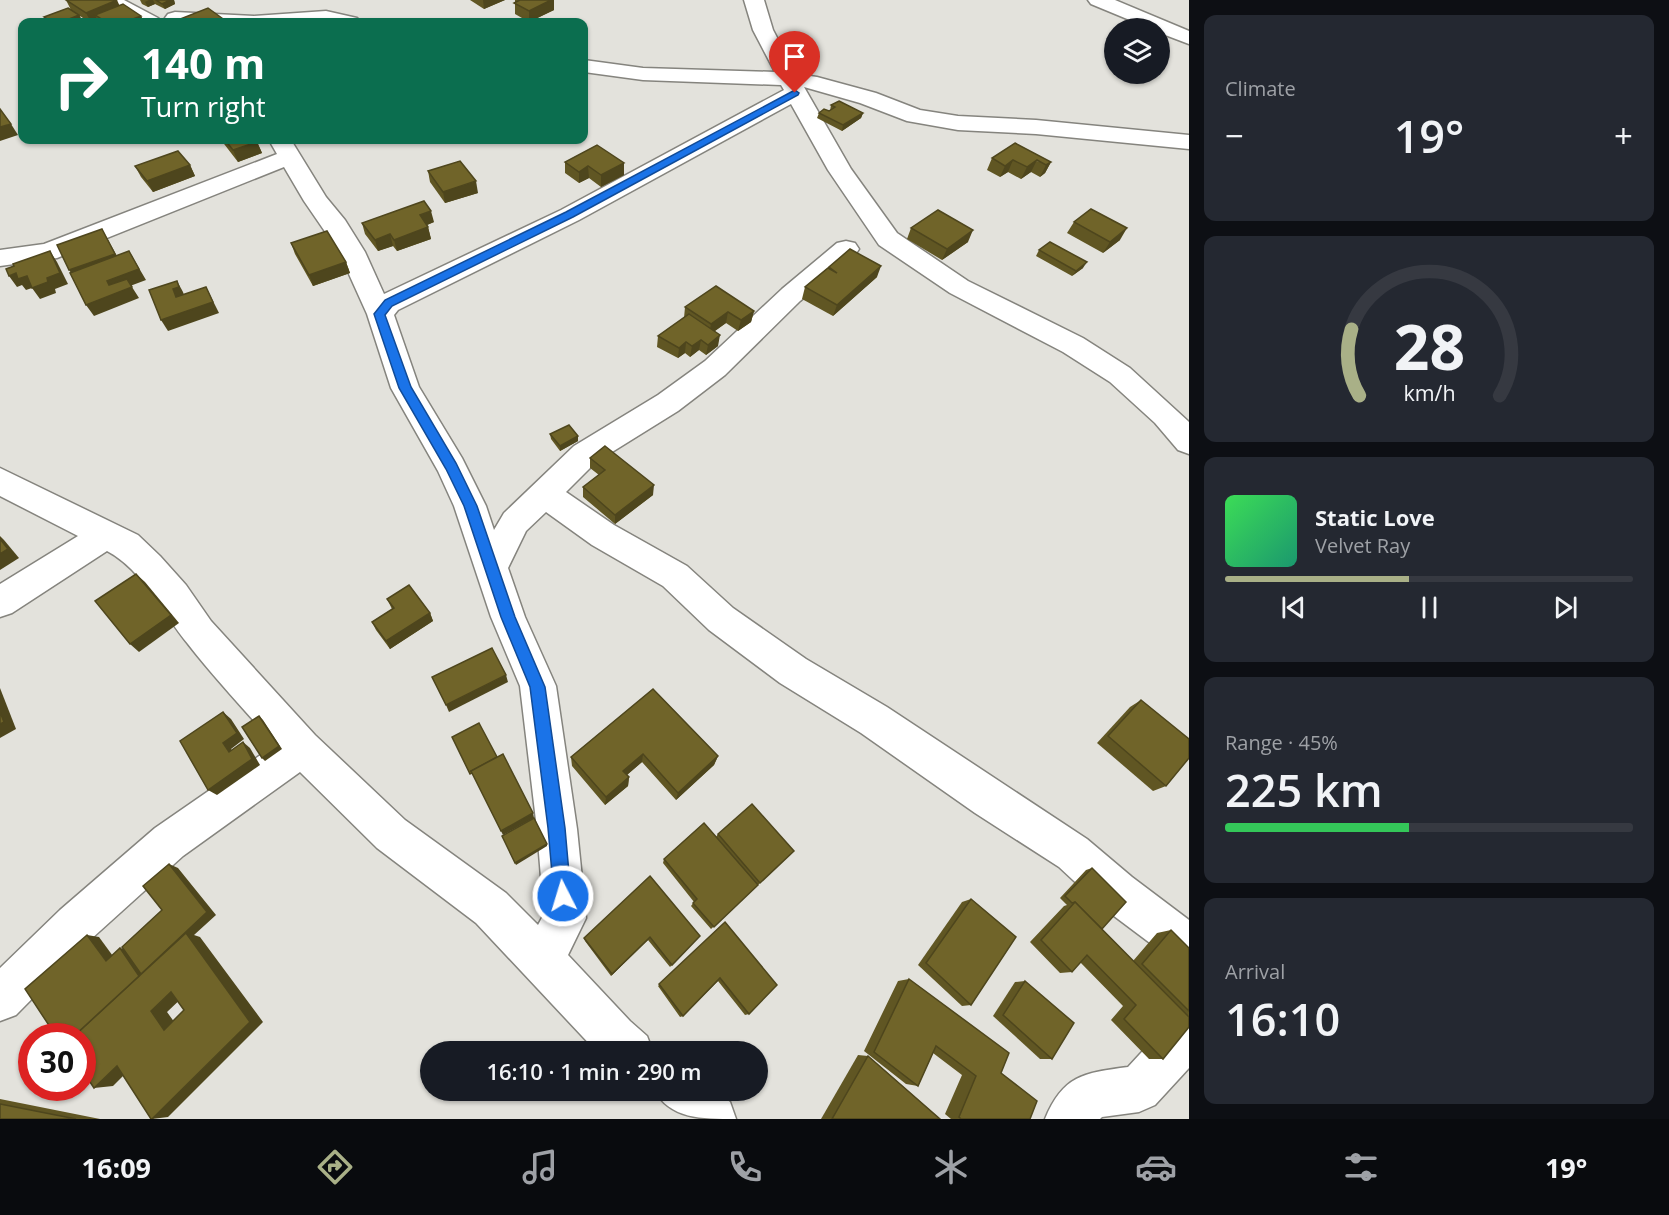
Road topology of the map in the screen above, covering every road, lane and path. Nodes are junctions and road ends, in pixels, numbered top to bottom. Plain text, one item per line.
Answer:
1 (109, 0) edge
2 (198, 0) edge
3 (754, 0) edge
4 (1098, 0) edge
5 (144, 18) edge
6 (174, 18) edge
7 (312, 18) edge
8 (331, 18) edge
9 (1189, 38) edge
10 (588, 67) edge
11 (791, 86) junction
12 (1189, 142) edge
13 (285, 148) edge
14 (846, 249) edge
15 (0, 258) edge
16 (380, 314) junction
17 (1189, 442) edge
18 (0, 481) edge
19 (543, 493) junction
20 (106, 535) junction
21 (492, 568) junction
22 (0, 602) edge
23 (302, 748) junction
24 (1189, 946) edge
25 (542, 959) junction
26 (0, 999) edge
27 (1189, 1030) edge
28 (619, 1041) edge
29 (691, 1101) edge
30 (713, 1119) edge
31 (1068, 1119) edge

1 - 5 street
2 - 6 street
3 - 11 street
4 - 9 street
7 - 8 street
10 - 11 street
11 - 12 street
11 - 16 street
11 - 17 street
13 - 15 street
13 - 16 street
14 - 19 street
16 - 21 street
18 - 20 street
19 - 21 street
19 - 24 street
20 - 22 street
20 - 23 street
21 - 25 street
23 - 25 street
23 - 26 street
25 - 28 street
27 - 31 street
29 - 30 street

